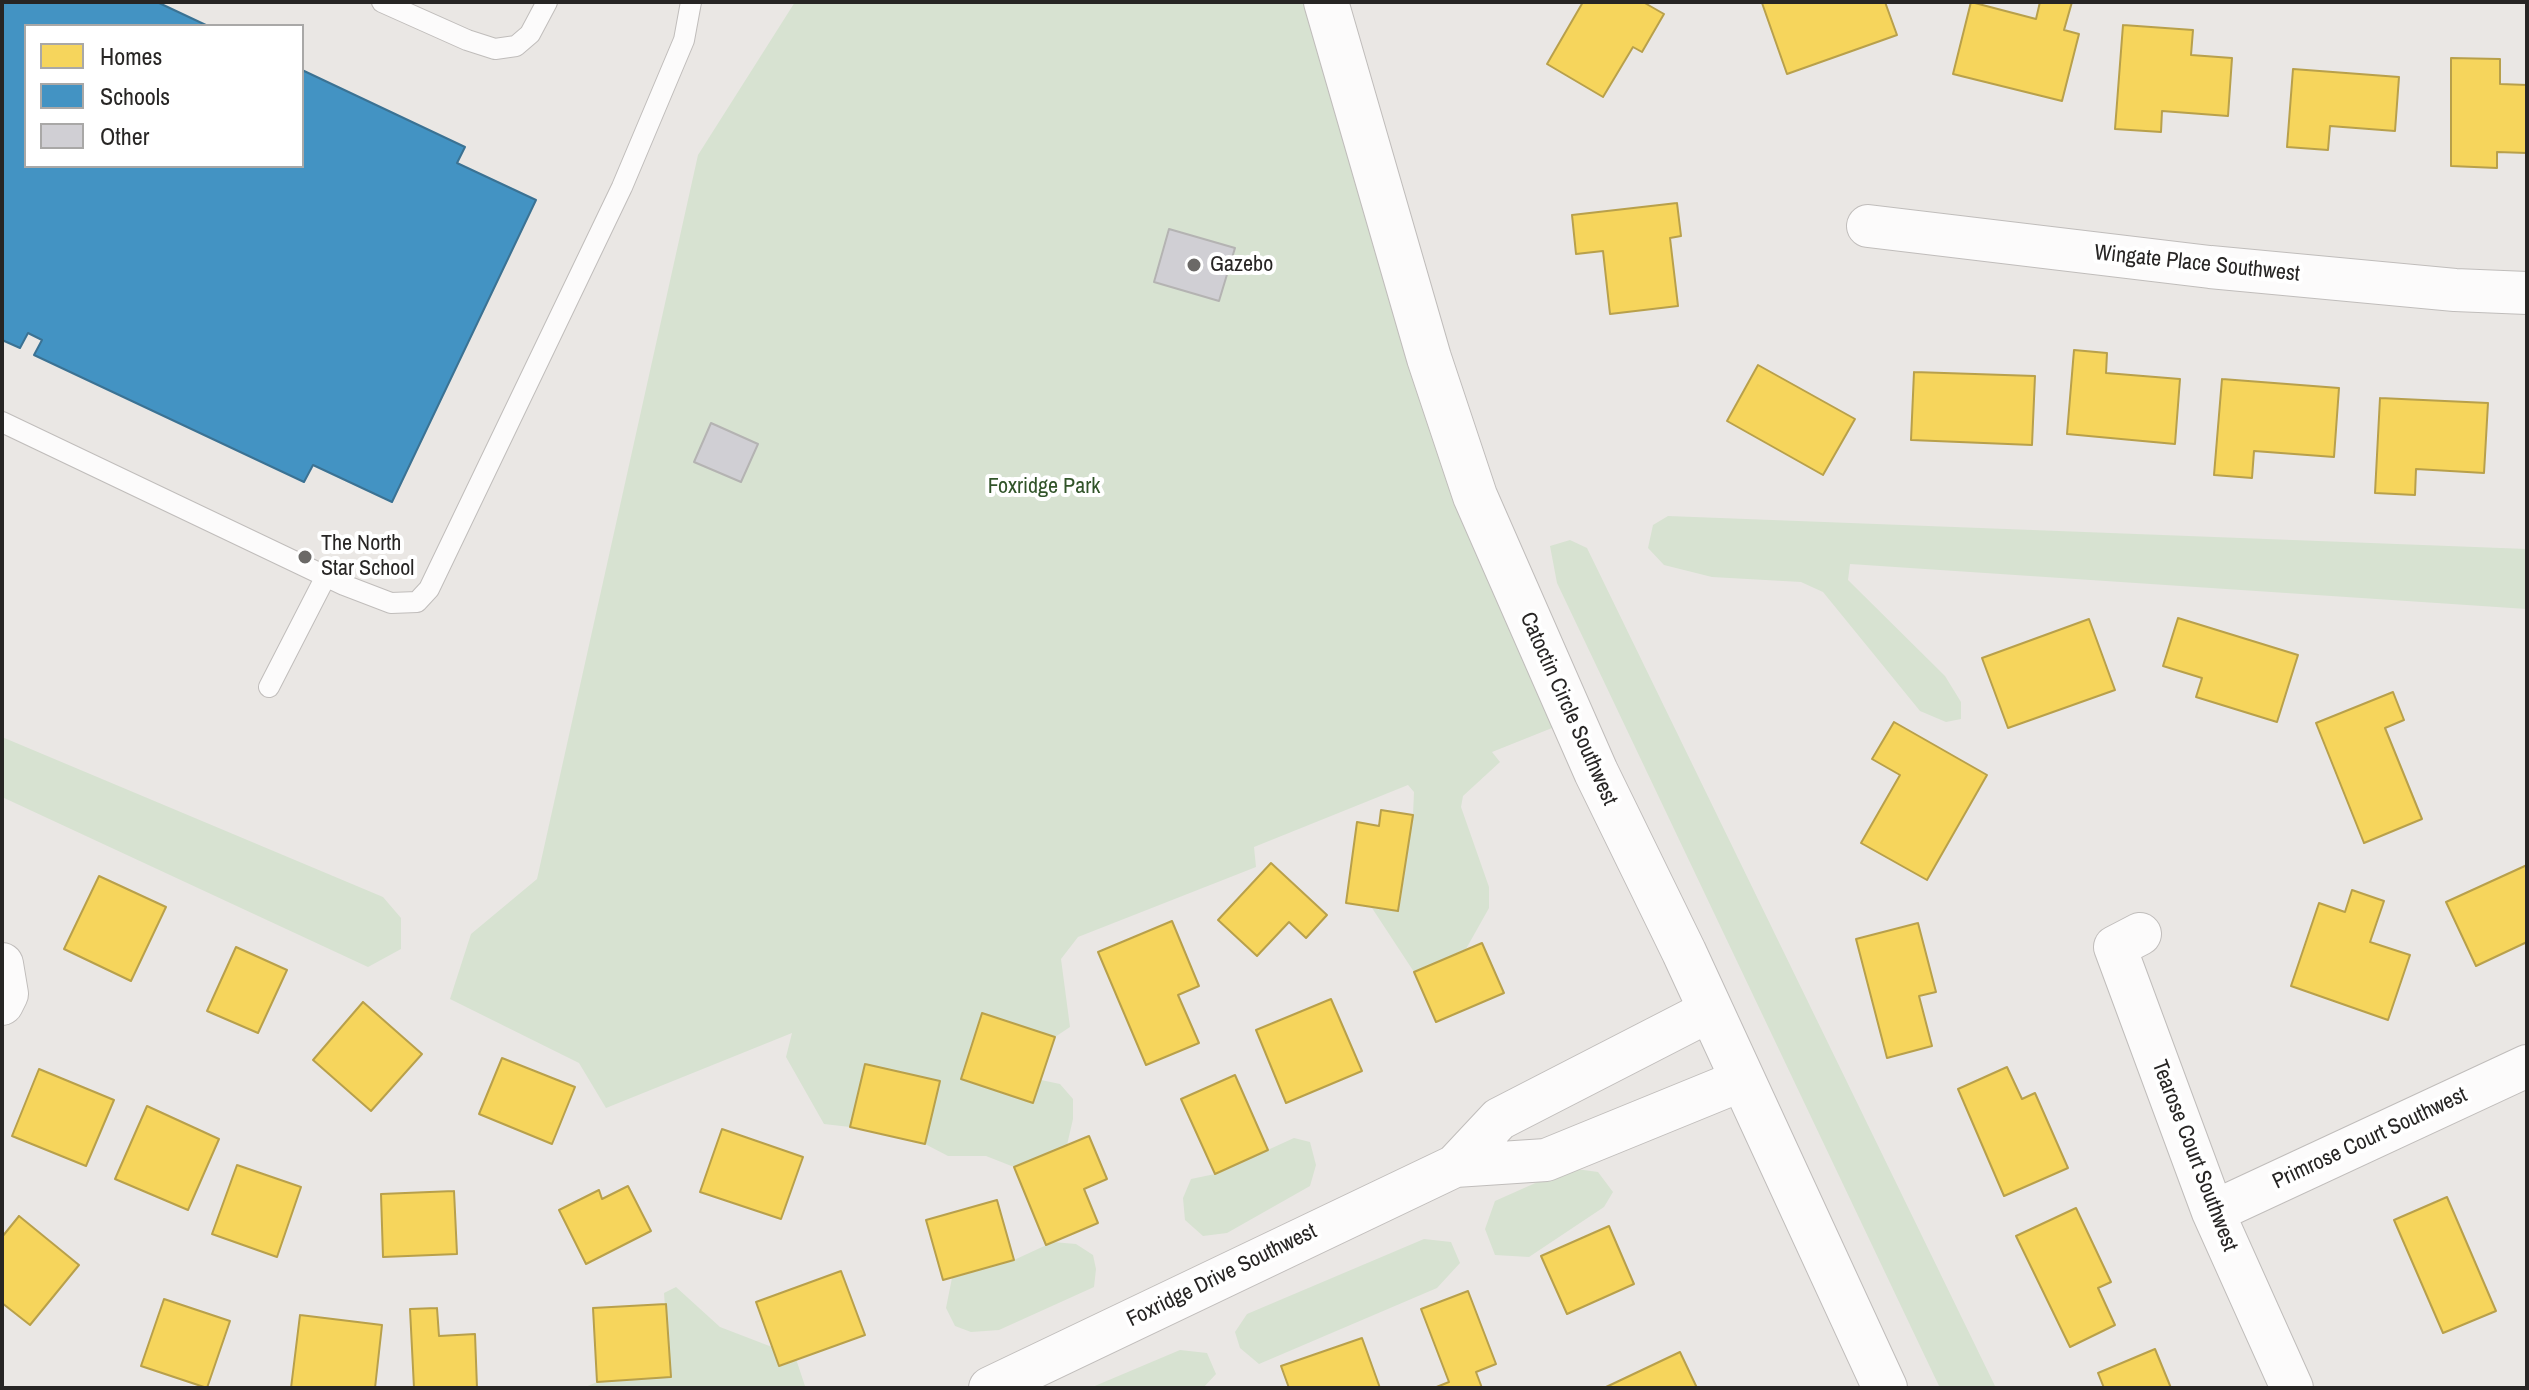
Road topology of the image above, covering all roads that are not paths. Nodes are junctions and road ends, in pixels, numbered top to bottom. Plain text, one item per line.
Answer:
1 (382, 2) edge
2 (547, 2) edge
3 (691, 2) edge
4 (1326, 2) edge
5 (1868, 226) dead end
6 (2527, 293) edge
7 (2, 422) edge
8 (326, 576) junction
9 (269, 687) dead end
10 (2140, 934) dead end
11 (2, 964) edge
12 (2, 1004) edge
13 (1711, 1010) junction
14 (2527, 1066) edge
15 (1742, 1080) junction
16 (1455, 1166) junction
17 (2213, 1212) junction
18 (990, 1388) edge
19 (1885, 1388) edge
20 (2292, 1388) edge

1 - 2 lane
3 - 8 lane
4 - 13 main road, Catoctin Circle Southwest
5 - 6 street, Wingate Place Southwest
7 - 8 lane
8 - 9 lane
10 - 17 street, Tearose Court Southwest
11 - 12 street
13 - 15 main road, Catoctin Circle Southwest
13 - 16 street, Foxridge Drive Southwest
14 - 17 street, Primrose Court Southwest
15 - 16 street, Foxridge Drive Southwest
15 - 19 main road, Catoctin Circle Southwest
16 - 18 street, Foxridge Drive Southwest
17 - 20 street, Tearose Court Southwest

